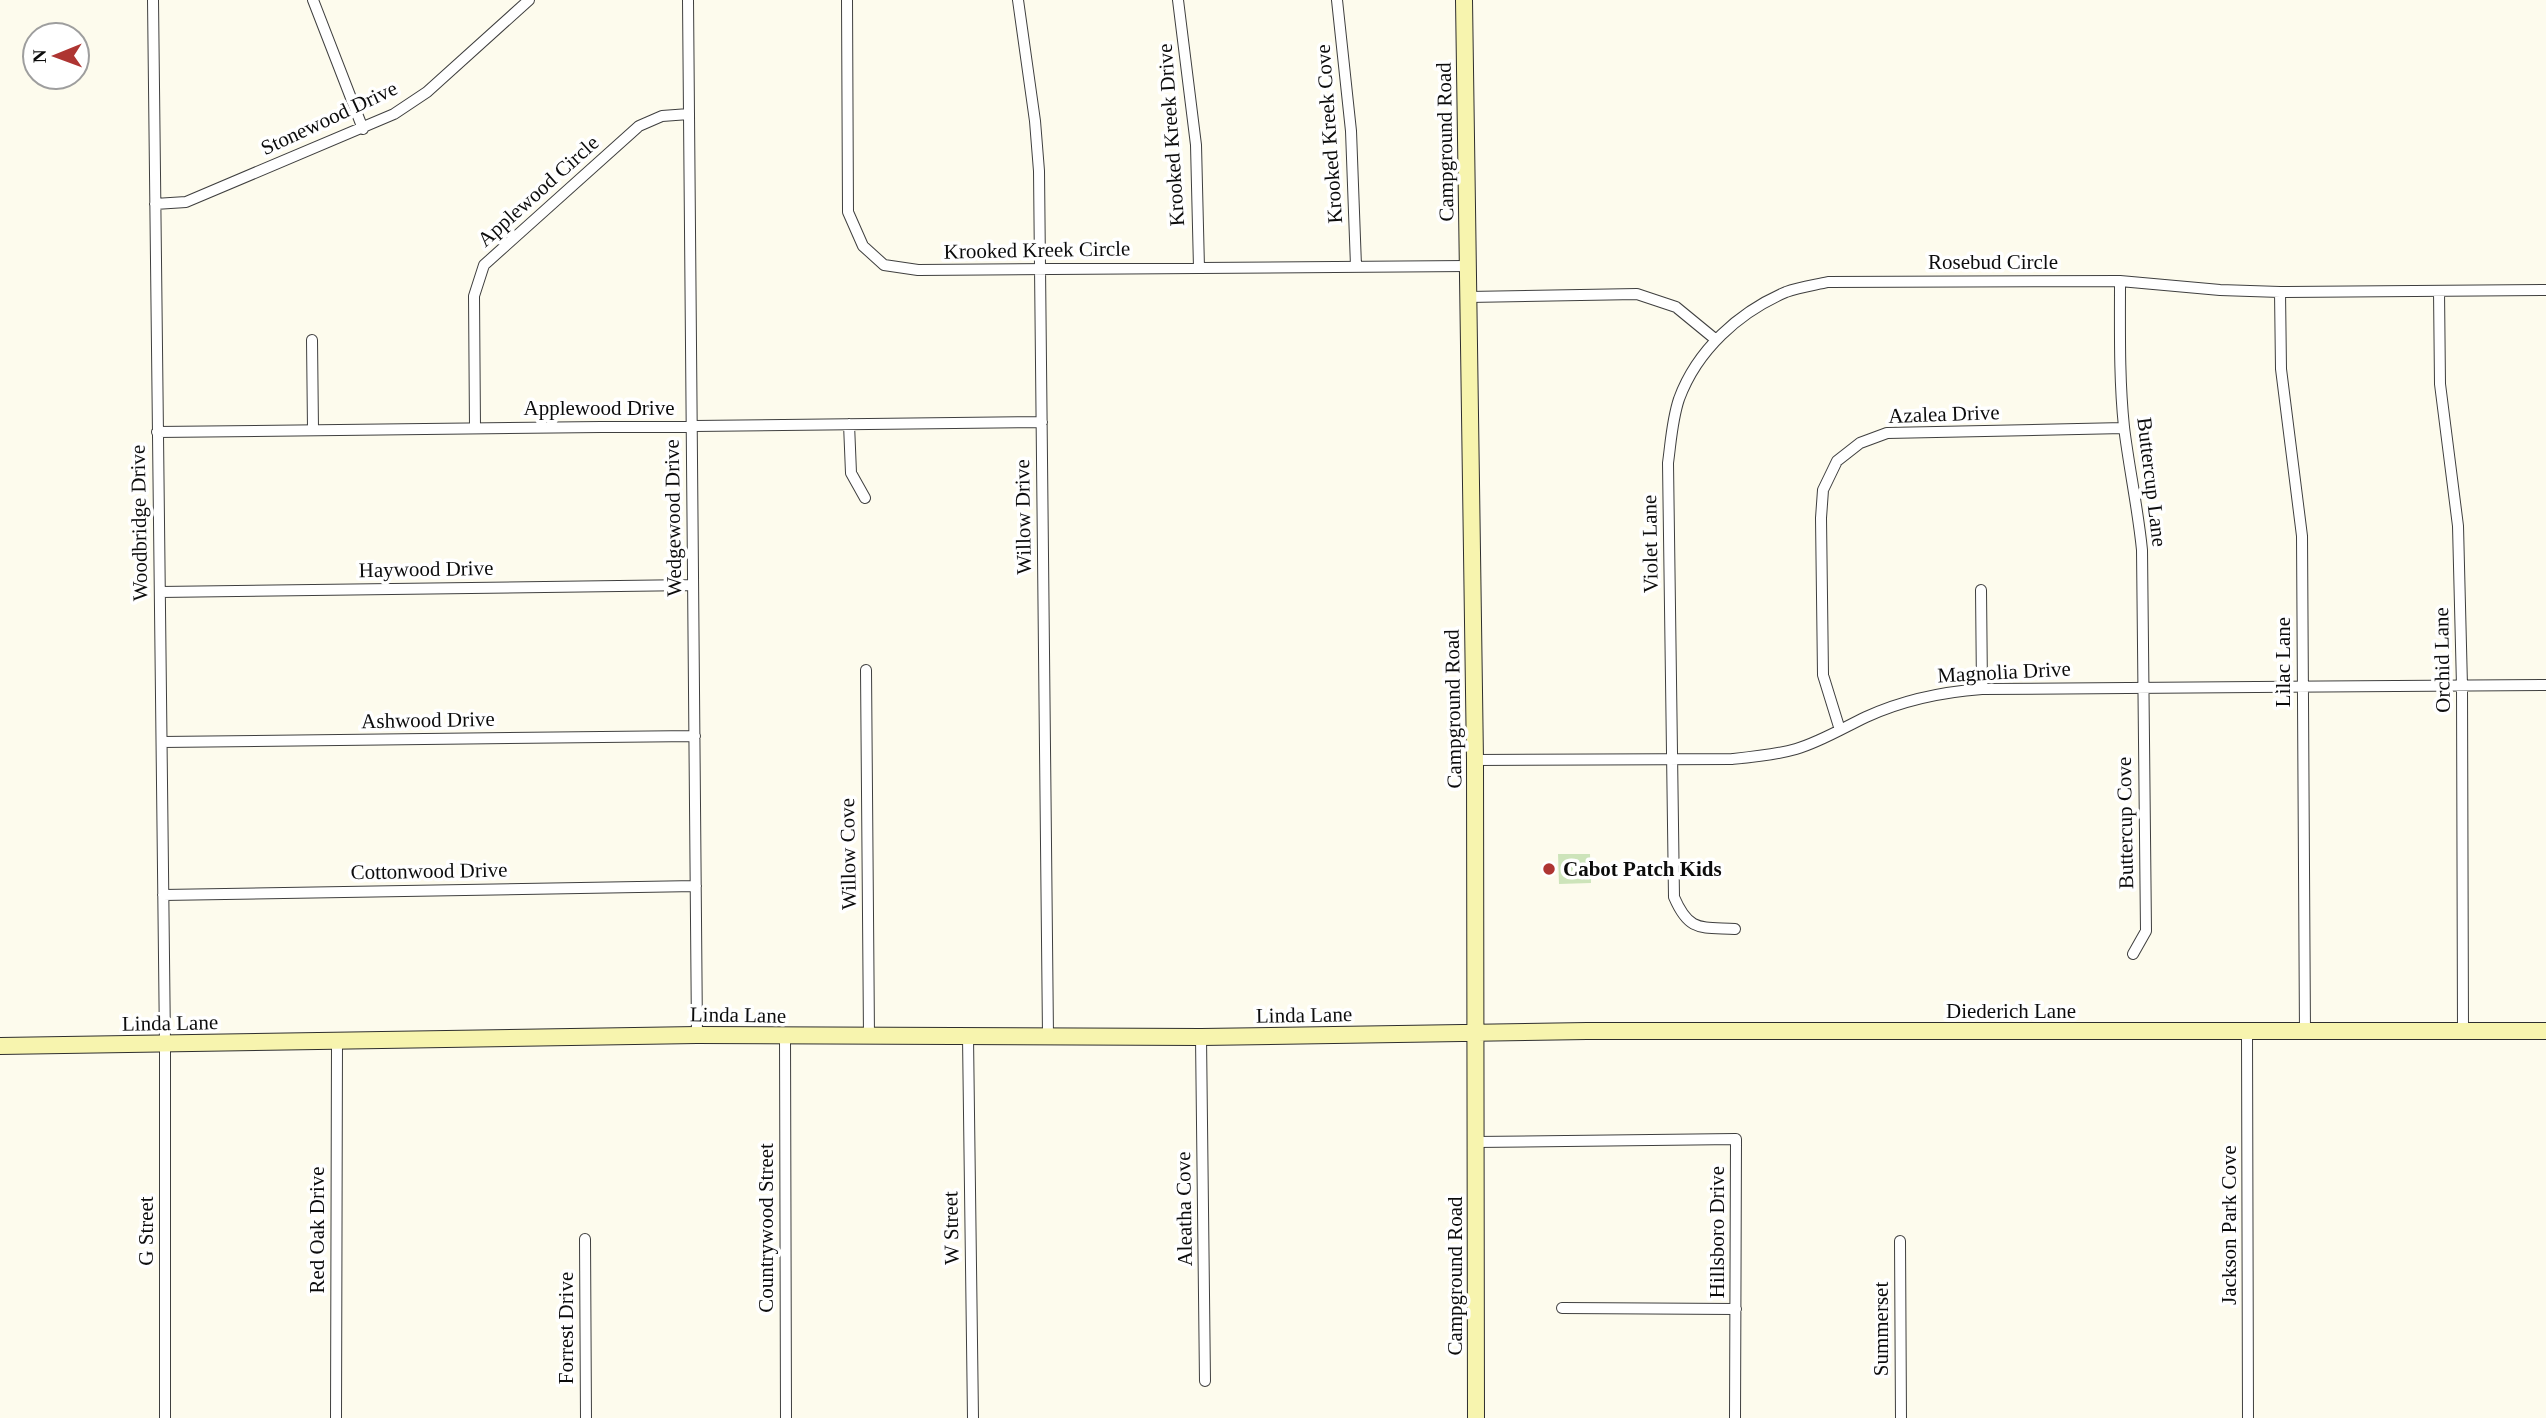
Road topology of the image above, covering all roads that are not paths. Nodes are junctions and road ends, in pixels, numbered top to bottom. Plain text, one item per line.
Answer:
1 (153, 0) edge
2 (313, 0) edge
3 (529, 0) edge
4 (688, 0) edge
5 (847, 0) edge
6 (1018, 0) edge
7 (1178, 0) edge
8 (1337, 0) edge
9 (1464, 0) edge
10 (689, 114) junction
11 (363, 129) junction
12 (155, 204) junction
13 (1468, 266) junction
14 (1356, 267) junction
15 (1199, 268) junction
16 (1040, 269) junction
17 (2120, 281) junction
18 (2546, 290) edge
19 (2439, 291) junction
20 (2280, 292) junction
21 (1468, 296) junction
22 (1715, 339) junction
23 (312, 340) dead end
24 (1042, 422) junction
25 (849, 424) junction
26 (692, 426) junction
27 (475, 428) junction
28 (2124, 428) junction
29 (313, 429) junction
30 (157, 432) junction
31 (865, 498) dead end
32 (693, 584) junction
33 (1980, 590) dead end
34 (160, 592) junction
35 (866, 670) dead end
36 (2546, 685) edge
37 (2462, 686) junction
38 (2143, 688) junction
39 (2302, 688) junction
40 (1982, 689) junction
41 (1840, 730) junction
42 (695, 736) junction
43 (162, 742) junction
44 (1673, 759) junction
45 (1475, 760) junction
46 (696, 886) junction
47 (163, 895) junction
48 (1735, 929) dead end
49 (2133, 954) dead end
50 (2463, 1031) junction
51 (2546, 1031) edge
52 (2305, 1032) junction
53 (2247, 1033) junction
54 (1475, 1034) junction
55 (697, 1035) junction
56 (1048, 1036) junction
57 (785, 1037) junction
58 (869, 1037) junction
59 (968, 1037) junction
60 (1201, 1037) junction
61 (337, 1042) junction
62 (165, 1044) junction
63 (0, 1046) edge
64 (1475, 1142) junction
65 (584, 1238) dead end
66 (1900, 1241) dead end
67 (1562, 1308) dead end
68 (1736, 1309) junction
69 (1205, 1381) dead end
70 (164, 1418) edge
71 (337, 1418) edge
72 (586, 1418) edge
73 (786, 1418) edge
74 (972, 1418) edge
75 (1476, 1418) edge
76 (1735, 1418) edge
77 (1901, 1418) edge
78 (2248, 1418) edge

1 - 12 street, Woodbridge Drive
2 - 11 street
3 - 11 street, Stonewood Drive
4 - 10 street, Wedgewood Drive
5 - 16 street, Krooked Kreek Circle
6 - 16 street, Willow Drive
7 - 15 street, Krooked Kreek Drive
8 - 14 street, Krooked Kreek Cove
9 - 13 street, Campground Road
10 - 26 street, Wedgewood Drive
10 - 27 street, Applewood Circle
11 - 12 street, Stonewood Drive
12 - 30 street, Woodbridge Drive
13 - 14 street, Krooked Kreek Circle
13 - 21 street, Campground Road
14 - 15 street, Krooked Kreek Circle
15 - 16 street, Krooked Kreek Circle
16 - 24 street, Willow Drive
17 - 20 street, Rosebud Circle
17 - 22 street, Rosebud Circle
17 - 28 street, Buttercup Lane
18 - 19 street, Rosebud Circle
19 - 20 street, Rosebud Circle
19 - 37 street, Orchid Lane
20 - 39 street, Lilac Lane
21 - 22 street
21 - 45 street, Campground Road
22 - 44 street, Violet Lane
23 - 29 street
24 - 25 street, Applewood Drive
24 - 56 street, Willow Drive
25 - 26 street, Applewood Drive
25 - 31 street
26 - 27 street, Applewood Drive
26 - 32 street, Wedgewood Drive
27 - 29 street, Applewood Drive
28 - 38 street, Buttercup Lane
28 - 41 street, Azalea Drive
29 - 30 street, Applewood Drive
30 - 34 street, Woodbridge Drive
32 - 34 street, Haywood Drive
32 - 42 street, Wedgewood Drive
33 - 40 street
34 - 43 street, Woodbridge Drive
35 - 58 street, Willow Cove
36 - 37 street, Magnolia Drive
37 - 39 street, Magnolia Drive
37 - 50 street, Orchid Lane
38 - 39 street, Magnolia Drive
38 - 40 street, Magnolia Drive
38 - 49 street, Buttercup Cove
39 - 52 street, Lilac Lane
40 - 41 street, Magnolia Drive
41 - 44 street, Magnolia Drive
42 - 43 street, Ashwood Drive
42 - 46 street, Wedgewood Drive
43 - 47 street, Woodbridge Drive
44 - 45 street, Magnolia Drive
44 - 48 street, Violet Lane
45 - 54 street, Campground Road
46 - 47 street, Cottonwood Drive
46 - 55 street, Wedgewood Drive
47 - 62 street, Woodbridge Drive
50 - 51 street, Diederich Lane
50 - 52 street, Diederich Lane
52 - 53 street, Diederich Lane
53 - 54 street, Diederich Lane
53 - 78 street, Jackson Park Cove
54 - 60 street, Linda Lane
54 - 64 street, Campground Road
55 - 57 street, Linda Lane
55 - 61 street, Linda Lane
56 - 59 street, Linda Lane
56 - 60 street, Linda Lane
57 - 58 street, Linda Lane
57 - 73 street, Countrywood Street
58 - 59 street, Linda Lane
59 - 74 street, W Street
60 - 69 street, Aleatha Cove
61 - 62 street, Linda Lane
61 - 71 street, Red Oak Drive
62 - 63 street, Linda Lane
62 - 70 street, G Street
64 - 68 street, Hillsboro Drive
64 - 75 street, Campground Road
65 - 72 street, Forrest Drive
66 - 77 street, Summerset
67 - 68 street
68 - 76 street, Hillsboro Drive

